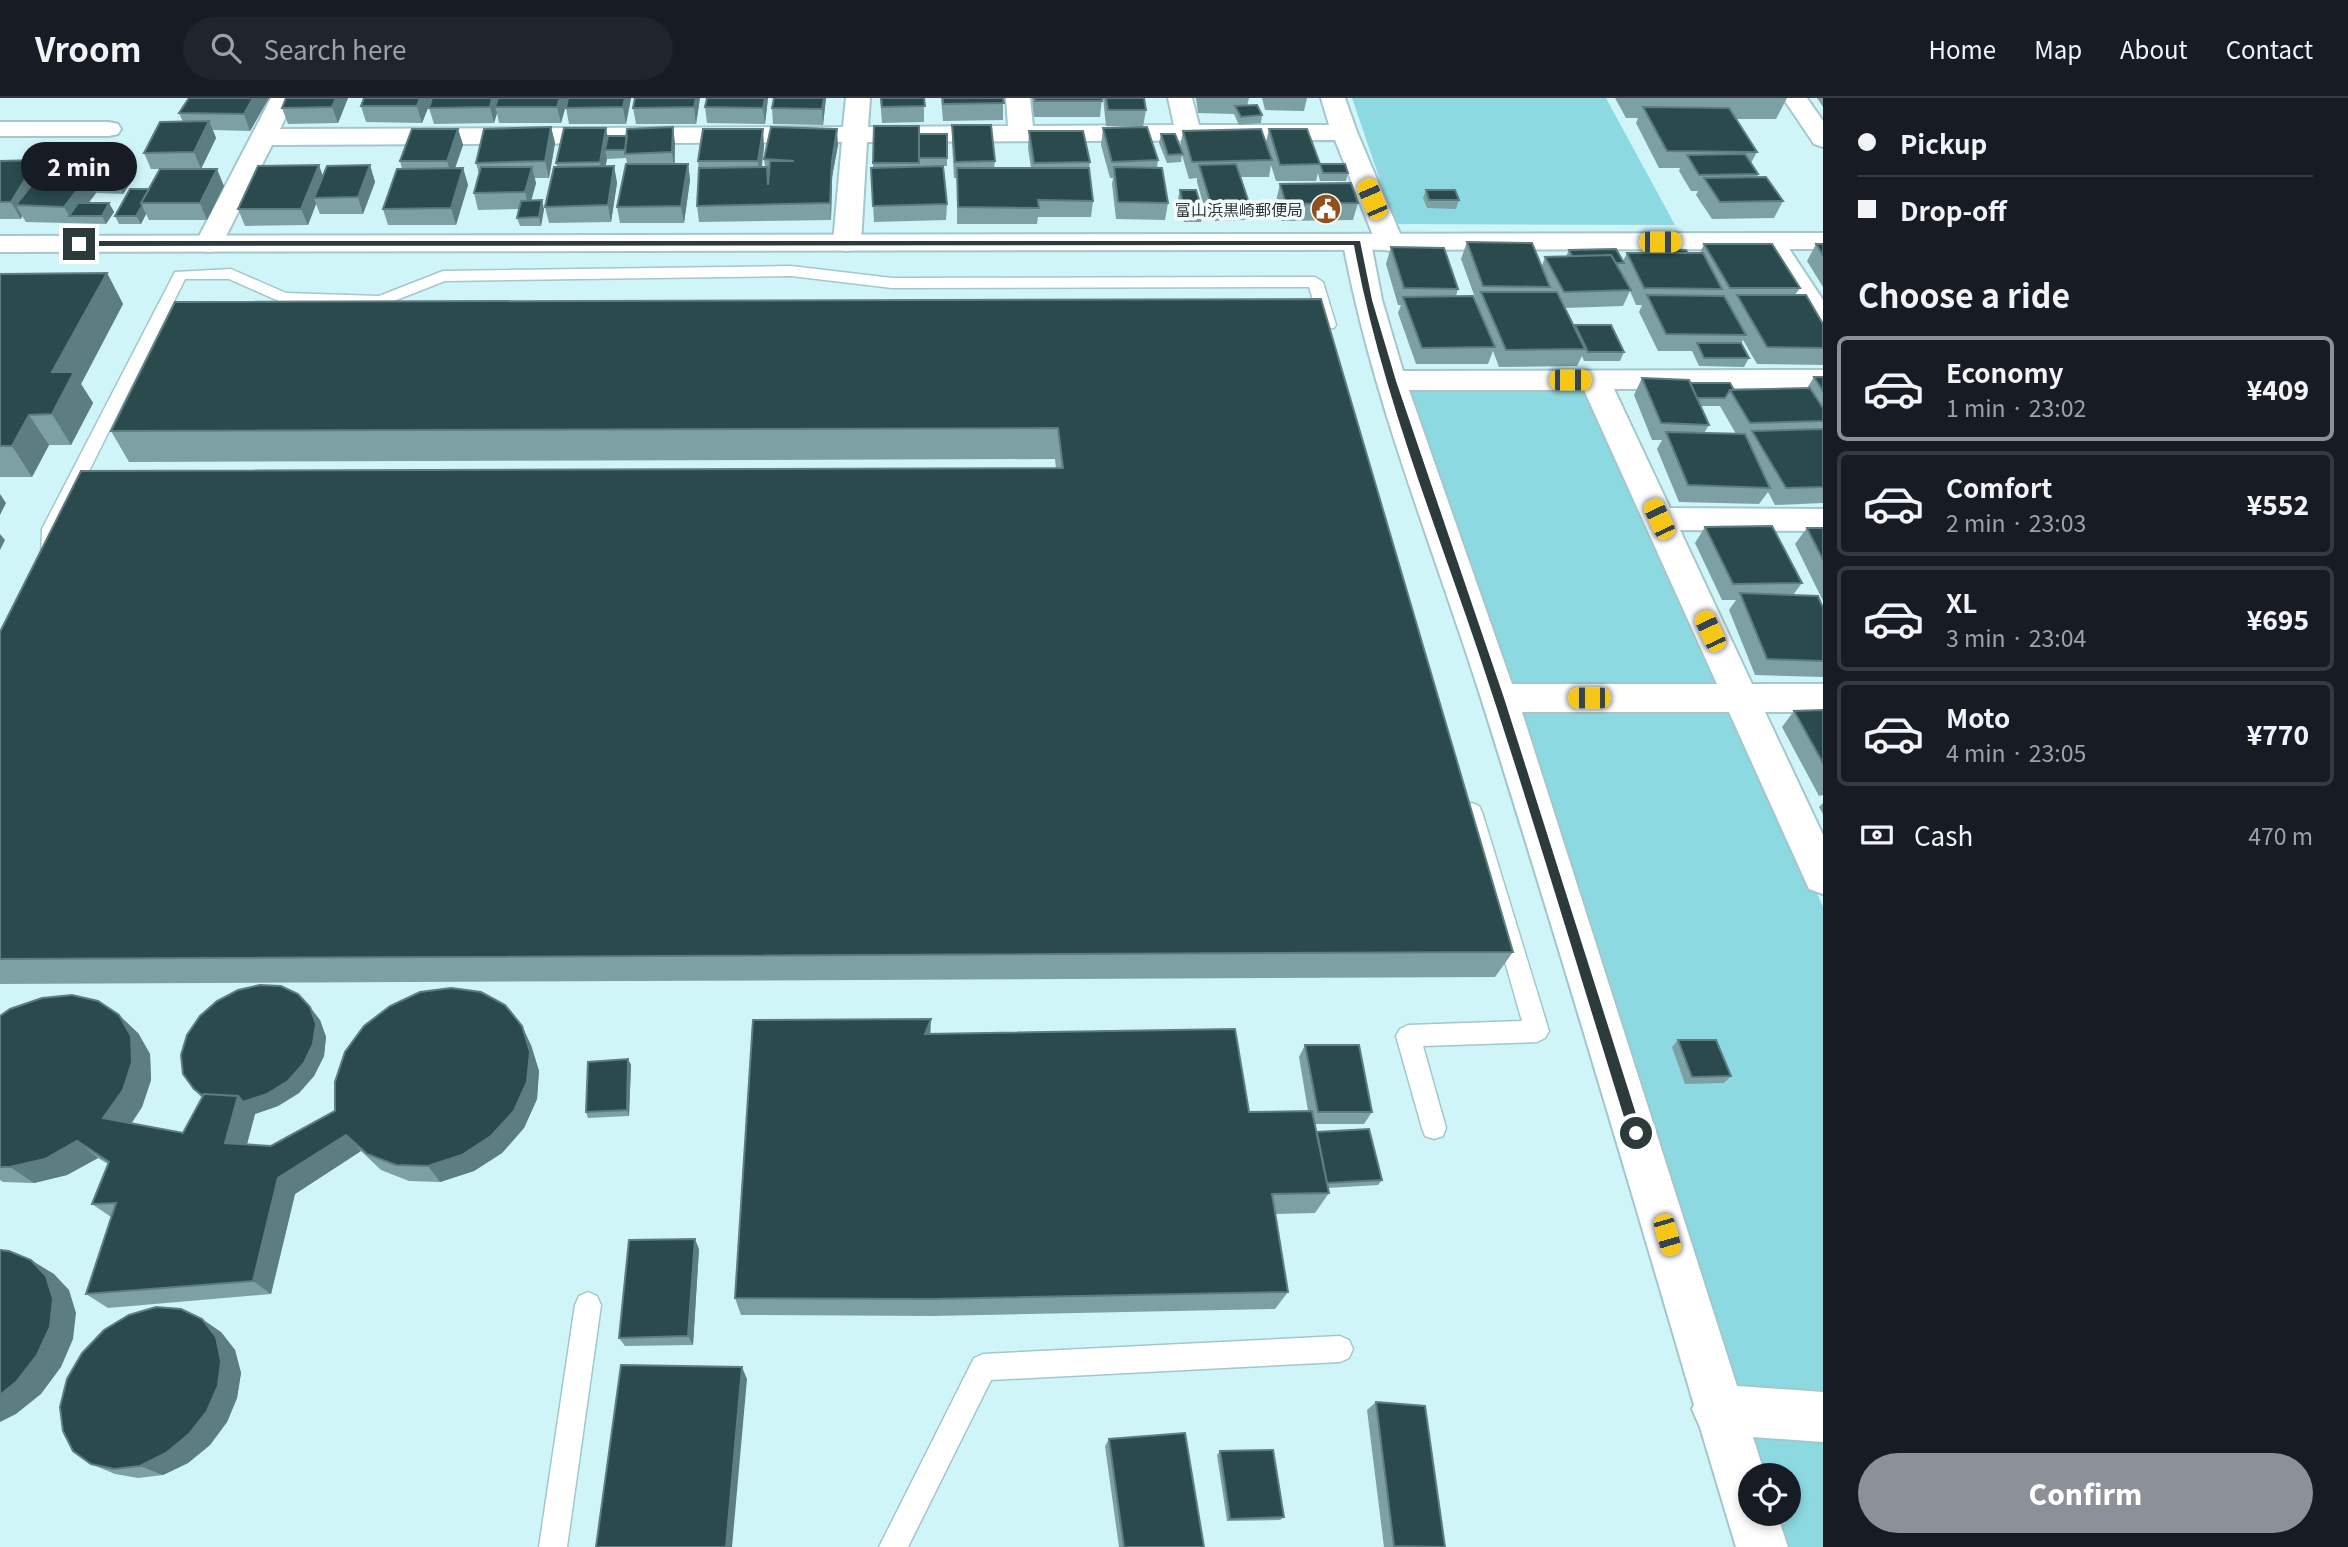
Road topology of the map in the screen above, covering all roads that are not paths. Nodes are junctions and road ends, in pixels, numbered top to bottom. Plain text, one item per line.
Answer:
1 (283, 98) edge
2 (858, 98) edge
3 (1018, 98) edge
4 (1180, 98) edge
5 (1333, 98) edge
6 (1795, 98) edge
7 (0, 129) edge
8 (109, 129) dead end
9 (1344, 132) junction
10 (1188, 133) junction
11 (857, 134) junction
12 (1021, 134) junction
13 (1822, 136) edge
14 (266, 137) junction
15 (1770, 241) junction
16 (1823, 241) edge
17 (847, 243) junction
18 (1357, 243) junction
19 (1390, 243) junction
20 (0, 244) edge
21 (209, 244) junction
22 (1823, 321) edge
23 (1331, 335) edge
24 (1823, 379) edge
25 (1595, 380) junction
26 (1391, 381) junction
27 (1659, 519) junction
28 (1823, 520) edge
29 (44, 577) edge
30 (1499, 698) junction
31 (1741, 698) junction
32 (1823, 698) edge
33 (1466, 790) edge
34 (1823, 877) edge
35 (1434, 1128) dead end
36 (588, 1305) dead end
37 (1340, 1349) dead end
38 (1717, 1409) junction
39 (1823, 1417) edge
40 (1738, 1473) edge
41 (1755, 1526) edge
42 (553, 1547) edge
43 (893, 1547) edge
44 (1762, 1547) edge

1 - 14 street
2 - 11 street
3 - 12 street
4 - 10 street
5 - 9 street
6 - 13 street
7 - 8 street
9 - 10 street
9 - 19 street
10 - 12 street
11 - 12 street
11 - 14 street
11 - 17 street
14 - 21 street
15 - 16 street
15 - 19 street
15 - 22 street
17 - 18 street
17 - 21 street
18 - 19 street
18 - 26 street
20 - 21 street
23 - 29 lane
24 - 25 street
25 - 26 street
25 - 27 street
26 - 30 street
27 - 28 street
27 - 31 street
30 - 31 street
30 - 38 street
31 - 32 street
31 - 34 street
33 - 35 lane
36 - 42 lane
37 - 43 lane
38 - 39 street
38 - 40 street
41 - 44 street

